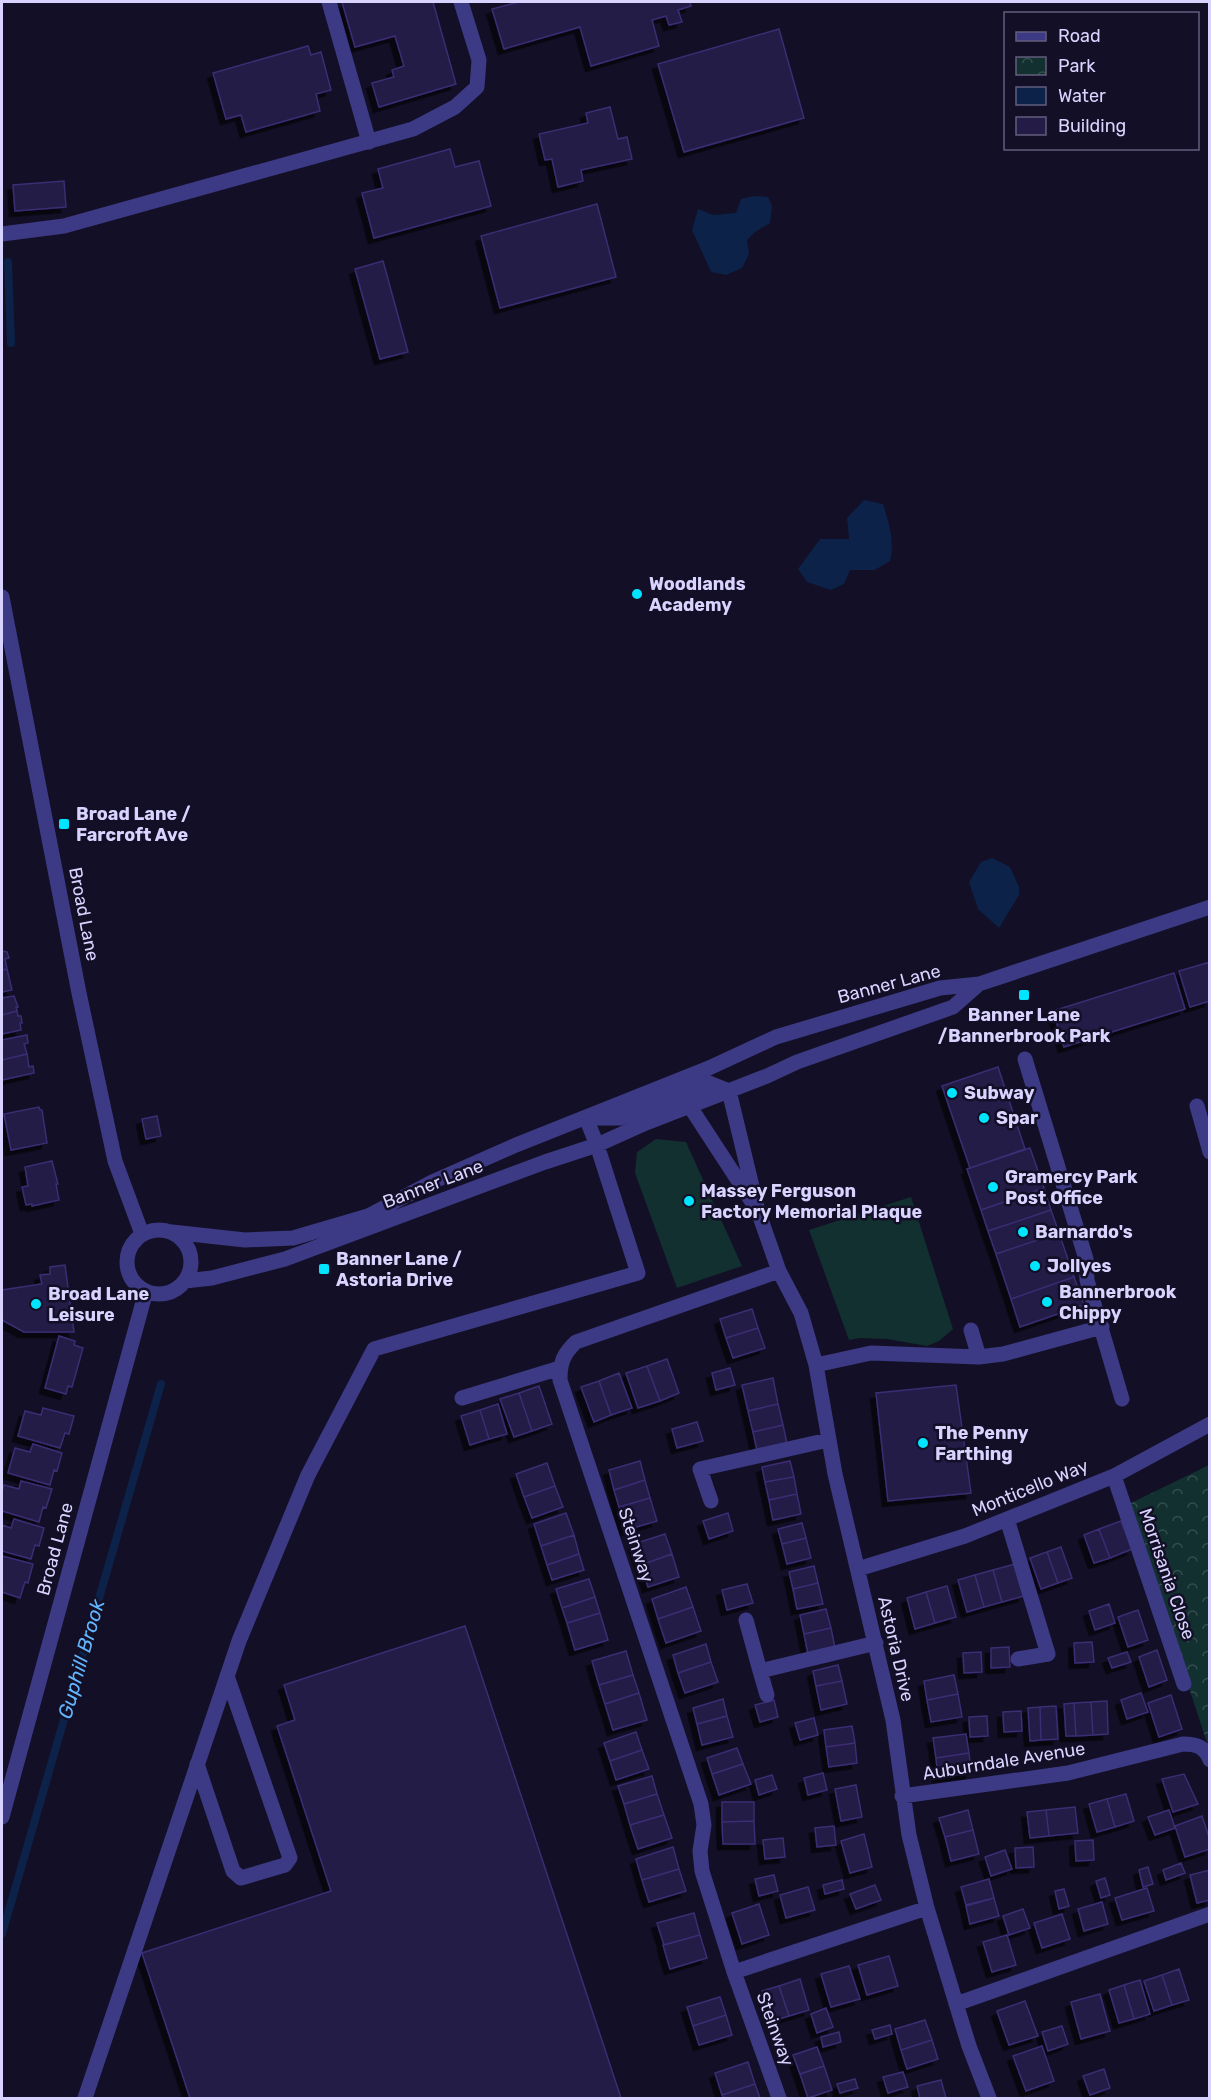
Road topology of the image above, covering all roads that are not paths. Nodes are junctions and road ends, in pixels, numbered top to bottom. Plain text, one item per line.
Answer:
1 (329, 2) edge
2 (461, 2) edge
3 (369, 142) junction
4 (2, 234) edge
5 (2, 597) edge
6 (1209, 908) edge
7 (979, 984) junction
8 (1025, 1059) dead end
9 (729, 1091) junction
10 (682, 1094) junction
11 (1197, 1106) dead end
12 (586, 1118) junction
13 (597, 1145) junction
14 (1209, 1152) edge
15 (758, 1211) junction
16 (172, 1232) junction
17 (142, 1233) junction
18 (779, 1271) junction
19 (186, 1281) junction
20 (146, 1291) junction
21 (1102, 1327) junction
22 (971, 1330) dead end
23 (979, 1357) junction
24 (816, 1365) junction
25 (560, 1368) junction
26 (462, 1398) dead end
27 (1122, 1399) dead end
28 (1209, 1424) edge
29 (828, 1440) junction
30 (1114, 1476) junction
31 (711, 1501) dead end
32 (1007, 1519) junction
33 (858, 1569) junction
34 (746, 1620) dead end
35 (876, 1643) junction
36 (1018, 1659) dead end
37 (760, 1671) junction
38 (227, 1676) junction
39 (1184, 1684) dead end
40 (767, 1695) dead end
41 (1209, 1760) edge
42 (197, 1764) junction
43 (902, 1796) junction
44 (2, 1817) edge
45 (927, 1908) junction
46 (1209, 1914) edge
47 (734, 1972) junction
48 (956, 2004) junction
49 (85, 2098) edge
50 (779, 2098) edge
51 (989, 2098) edge

1 - 3 street
2 - 3 street
3 - 4 street
5 - 17 street, Broad Lane
6 - 7 street, Banner Lane
7 - 9 street, Banner Lane
7 - 10 street, Banner Lane
8 - 21 street
9 - 10 street, Banner Lane
9 - 15 street, Astoria Drive
10 - 12 street, Banner Lane
10 - 13 street, Banner Lane
10 - 15 street, Astoria Drive
11 - 14 street
12 - 13 street
12 - 16 street, Banner Lane
13 - 19 street, Banner Lane
13 - 38 street
15 - 18 street, Astoria Drive
16 - 17 street
16 - 19 street
17 - 20 street
18 - 24 street, Astoria Drive
18 - 25 street
19 - 20 street
20 - 44 street, Broad Lane
21 - 23 street
21 - 27 street
22 - 23 street
23 - 24 street
24 - 29 street, Astoria Drive
25 - 26 street
25 - 47 street, Steinway
28 - 30 street, Monticello Way
29 - 31 street
29 - 33 street, Astoria Drive
30 - 32 street, Monticello Way
30 - 39 street, Morrisania Close
32 - 33 street, Monticello Way
32 - 36 street
33 - 35 street, Astoria Drive
34 - 37 street
35 - 37 street
35 - 43 street, Astoria Drive
37 - 40 street
38 - 42 street
38 - 42 street
41 - 43 street, Auburndale Avenue
42 - 49 street
43 - 45 street, Astoria Drive
45 - 47 street
45 - 48 street, Astoria Drive
46 - 48 street
47 - 50 street, Steinway
48 - 51 street, Astoria Drive

